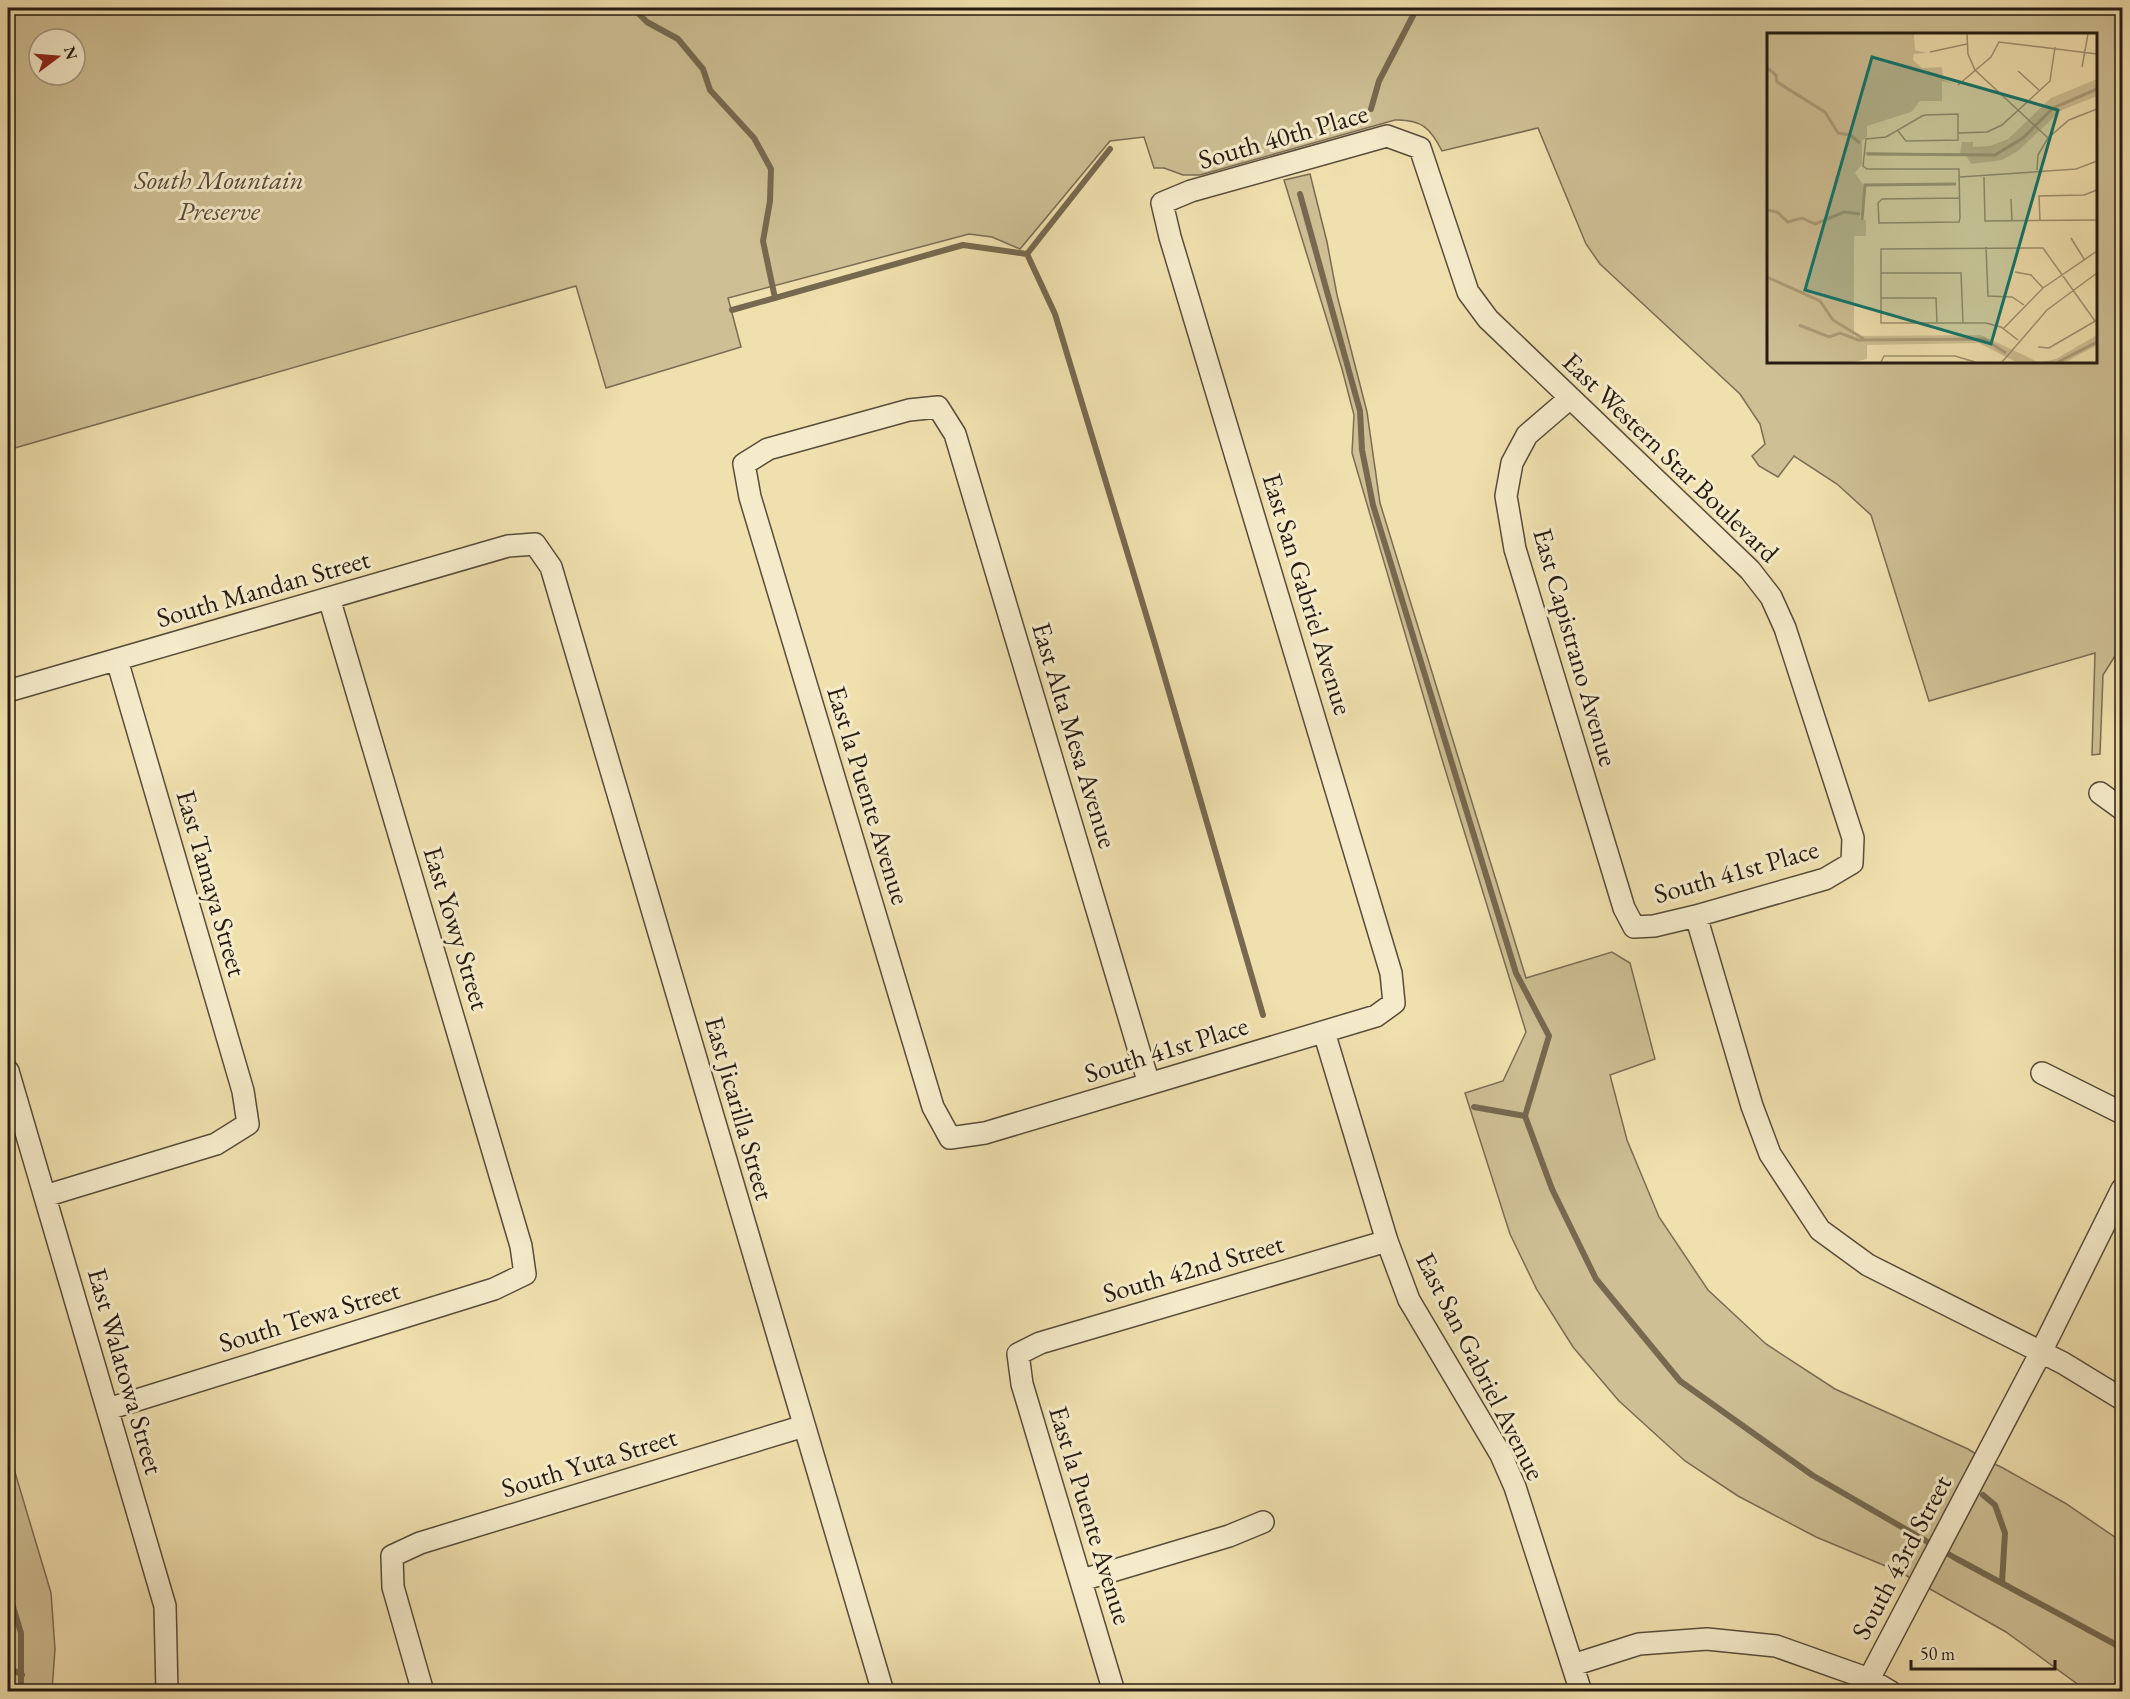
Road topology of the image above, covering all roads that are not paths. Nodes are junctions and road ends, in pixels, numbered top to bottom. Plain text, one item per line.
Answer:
1 (1420, 148) joint
2 (1162, 203) joint
3 (1569, 399) junction
4 (938, 407) joint
5 (535, 544) joint
6 (329, 598) junction
7 (117, 660) junction
8 (8, 691) edge
9 (2100, 794) dead end
10 (2122, 809) edge
11 (1852, 863) joint
12 (1696, 916) junction
13 (1634, 927) joint
14 (1394, 1003) joint
15 (1324, 1032) junction
16 (8, 1071) edge
17 (2042, 1073) dead end
18 (1149, 1084) junction
19 (2122, 1113) edge
20 (950, 1138) joint
21 (2122, 1189) edge
22 (45, 1196) junction
23 (1387, 1241) junction
24 (525, 1274) joint
25 (2041, 1352) junction
26 (1018, 1354) joint
27 (2122, 1399) edge
28 (108, 1409) junction
29 (804, 1426) junction
30 (1263, 1522) dead end
31 (1082, 1580) junction
32 (1573, 1665) junction
33 (1869, 1679) junction
34 (166, 1692) edge
35 (423, 1692) edge
36 (883, 1692) edge
37 (1114, 1692) edge
38 (1581, 1692) edge
39 (1891, 1692) edge

1 - 2 street, South 40th Place
1 - 3 street, East Western Star Boulevard
2 - 14 street, East San Gabriel Avenue
3 - 11 street, East Western Star Boulevard
3 - 13 street, East Capistrano Avenue
4 - 18 street, East Alta Mesa Avenue
4 - 20 street, East la Puente Avenue
5 - 6 street, South Mandan Street
5 - 29 street, East Jicarilla Street
6 - 7 street, South Mandan Street
6 - 24 street, East Yowy Street
7 - 8 street, South Mandan Street
7 - 22 street, East Tamaya Street
9 - 10 street
11 - 12 street, South 41st Place
12 - 13 street, South 41st Place
12 - 25 street
14 - 15 street, South 41st Place
15 - 18 street, South 41st Place
15 - 23 street, East San Gabriel Avenue
16 - 22 street, East Walatowa Street
17 - 19 street
18 - 20 street, South 41st Place
21 - 25 street, South 43rd Street
22 - 28 street, East Walatowa Street
23 - 26 street, South 42nd Street
23 - 32 street, East San Gabriel Avenue
24 - 28 street, South Tewa Street
25 - 27 street
25 - 33 street, South 43rd Street
26 - 31 street, East la Puente Avenue
28 - 34 street, East Walatowa Street
29 - 35 street, South Yuta Street
29 - 36 street, East Jicarilla Street
30 - 31 street
31 - 37 street, East la Puente Avenue
32 - 33 street, South 43rd Street
32 - 38 street, East San Gabriel Avenue
33 - 39 street

